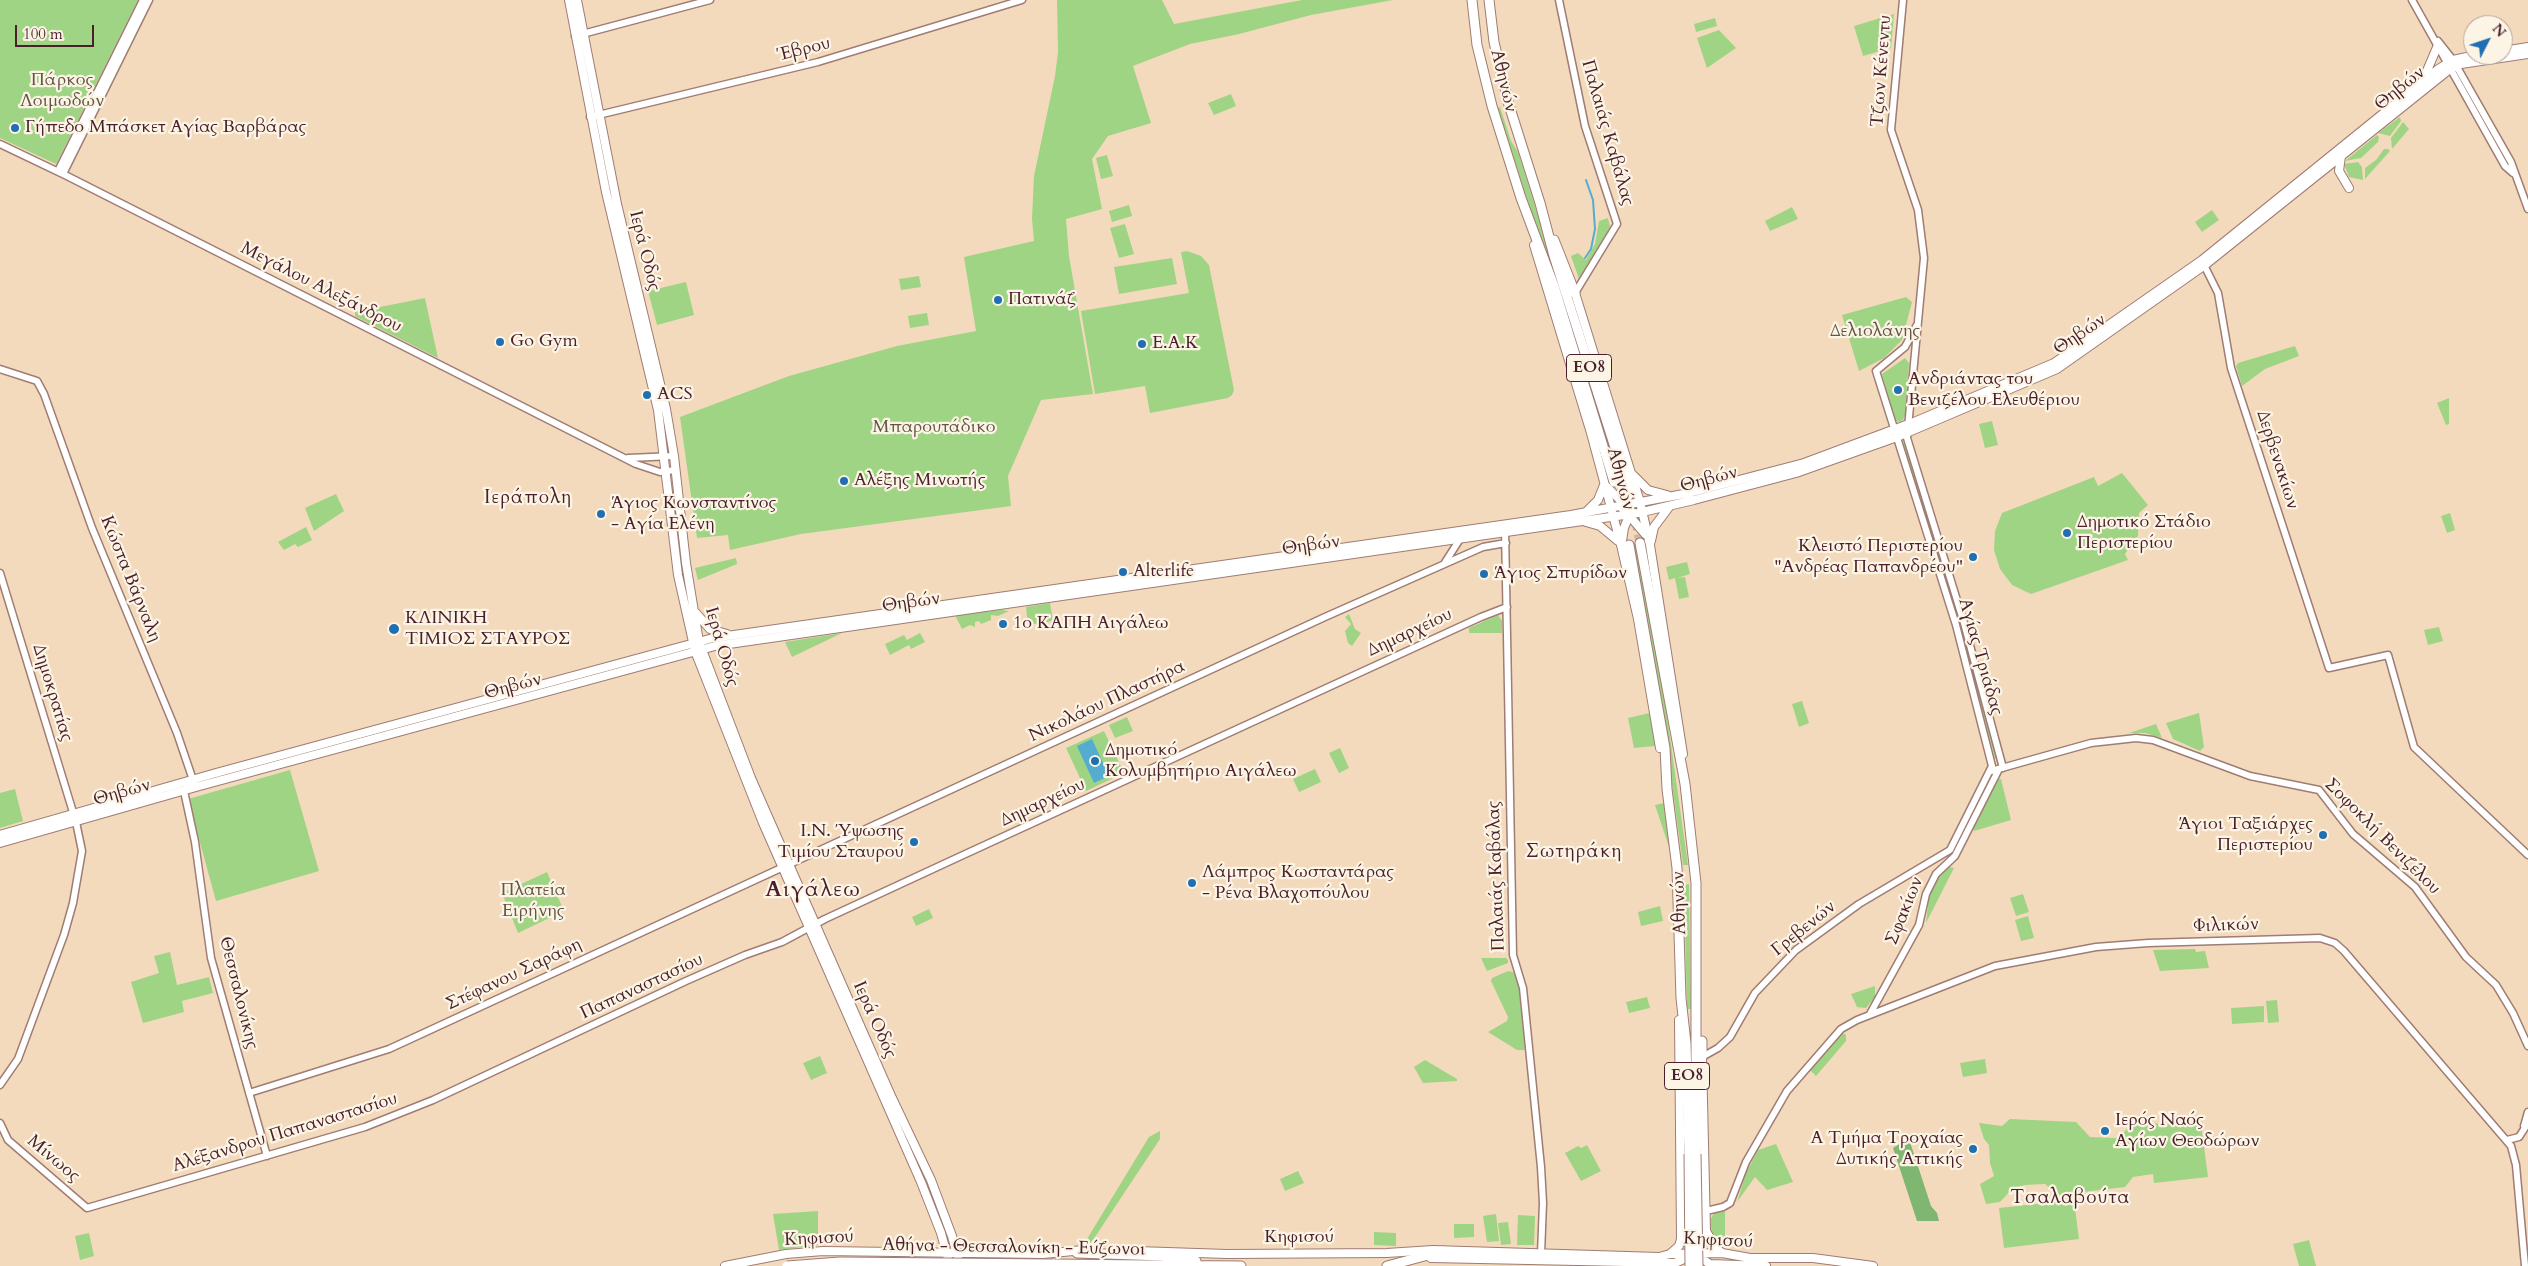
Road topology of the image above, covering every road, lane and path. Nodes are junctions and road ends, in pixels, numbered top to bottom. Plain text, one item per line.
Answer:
1 (143, 0) edge
2 (149, 0) edge
3 (568, 0) edge
4 (577, 0) edge
5 (710, 0) edge
6 (1022, 0) edge
7 (1472, 0) edge
8 (1489, 0) edge
9 (1559, 0) edge
10 (1902, 0) edge
11 (2412, 0) edge
12 (2433, 34) junction
13 (579, 35) junction
14 (2438, 45) junction
15 (2528, 47) edge
16 (2513, 49) edge
17 (2528, 54) edge
18 (2463, 60) edge
19 (2452, 65) junction
20 (2422, 82) junction
21 (595, 116) junction
22 (0, 144) edge
23 (2341, 156) junction
24 (61, 173) junction
25 (2349, 188) dead end
26 (1521, 198) junction
27 (1540, 204) junction
28 (2528, 209) edge
29 (1528, 224) joint
30 (2204, 262) junction
31 (1575, 293) junction
32 (1917, 325) junction
33 (0, 369) edge
34 (1907, 432) junction
35 (1896, 433) junction
36 (665, 456) junction
37 (674, 456) junction
38 (628, 458) junction
39 (671, 470) junction
40 (1628, 476) junction
41 (1614, 482) dead end
42 (1604, 483) junction
43 (1674, 496) junction
44 (1669, 507) junction
45 (1636, 509) junction
46 (1617, 510) junction
47 (1583, 517) junction
48 (1506, 535) junction
49 (1460, 539) junction
50 (1640, 542) tunnel mouth
51 (1625, 545) junction
52 (1650, 545) junction
53 (1444, 564) junction
54 (0, 573) edge
55 (1508, 607) junction
56 (693, 609) junction
57 (739, 634) junction
58 (697, 646) junction
59 (1660, 748) joint
60 (1685, 766) joint
61 (2001, 768) junction
62 (1991, 771) junction
63 (194, 784) junction
64 (1685, 784) junction
65 (1667, 789) junction
66 (184, 791) junction
67 (75, 819) junction
68 (0, 835) edge
69 (0, 843) edge
70 (1950, 850) junction
71 (2528, 855) edge
72 (1955, 856) junction
73 (787, 867) junction
74 (812, 926) junction
75 (1681, 998) junction
76 (1698, 1003) junction
77 (1868, 1015) junction
78 (1679, 1020) joint
79 (2528, 1046) edge
80 (1702, 1057) junction
81 (487, 1074) joint
82 (0, 1085) edge
83 (249, 1093) junction
84 (2528, 1112) edge
85 (2528, 1123) edge
86 (1, 1126) edge
87 (2523, 1132) junction
88 (2508, 1140) junction
89 (1692, 1154) junction
90 (267, 1156) junction
91 (88, 1208) joint
92 (1706, 1211) junction
93 (1706, 1231) junction
94 (941, 1233) junction
95 (1681, 1235) junction
96 (952, 1236) junction
97 (1443, 1251) junction
98 (875, 1252) junction
99 (1077, 1252) junction
100 (922, 1253) junction
101 (956, 1253) junction
102 (946, 1254) junction
103 (977, 1254) junction
104 (993, 1254) junction
105 (1540, 1254) junction
106 (1670, 1254) junction
107 (1695, 1254) junction
108 (1722, 1254) junction
109 (1170, 1265) edge
110 (725, 1266) edge
111 (787, 1266) edge
112 (893, 1266) edge
113 (950, 1266) edge
114 (960, 1266) edge
115 (968, 1266) edge
116 (1234, 1266) edge
117 (1241, 1266) edge
118 (1387, 1266) edge
119 (1408, 1266) edge
120 (1690, 1266) edge
121 (1698, 1266) edge
122 (1728, 1266) edge
123 (1766, 1266) edge
124 (1872, 1266) edge
125 (2525, 1266) edge

1 - 24 street
2 - 24 street
3 - 13 main road, Ιερά Οδός
4 - 13 main road, Ιερά Οδός
5 - 13 street
6 - 21 street, Έβρου
7 - 26 highway, Αθηνών / ΕΟ8
8 - 27 highway, Αθηνών / ΕΟ8
9 - 31 street, Παλαιάς Καβάλας
10 - 32 street, Τζων Κένεντυ
11 - 12 street
12 - 14 street
12 - 19 street
13 - 21 main road, Ιερά Οδός
14 - 19 street
14 - 20 main road
15 - 16 main road
17 - 19 main road, Θηβών
18 - 19 main road, Θηβών
19 - 20 main road, Θηβών
19 - 23 main road, Θηβών
19 - 28 street
20 - 30 main road, Θηβών
21 - 36 main road, Ιερά Οδός
21 - 37 main road, Ιερά Οδός
22 - 24 street, Μεγάλου Αλεξάνδρου
23 - 25 main road
23 - 30 main road, Θηβών
24 - 38 street, Μεγάλου Αλεξάνδρου
26 - 29 highway
26 - 41 highway, Αθηνών / ΕΟ8
27 - 31 highway
27 - 40 highway, Αθηνών / ΕΟ8
29 - 42 main road, Αθηνών
30 - 34 main road, Θηβών
30 - 71 street, Δερβενακίων
31 - 40 main road, Αθηνών
32 - 34 street, Τζων Κένεντυ
32 - 35 street, Αγίας Τριάδας
33 - 63 street, Κώστα Βάρναλη
34 - 35 main road, Θηβών
34 - 61 street, Αγίας Τριάδας
35 - 43 main road, Θηβών
35 - 44 main road, Θηβών
35 - 62 street, Αγίας Τριάδας
36 - 37 street, Μεγάλου Αλεξάνδρου
36 - 38 street, Μεγάλου Αλεξάνδρου
36 - 39 main road, Ιερά Οδός
37 - 39 main road, Ιερά Οδός
38 - 39 street, Μεγάλου Αλεξάνδρου
39 - 56 main road, Ιερά Οδός
39 - 58 main road, Ιερά Οδός
40 - 43 main road
40 - 45 main road, Αθηνών
40 - 46 main road
42 - 46 main road, Αθηνών
42 - 46 main road
42 - 47 main road
43 - 45 main road, Θηβών
44 - 45 main road, Θηβών
44 - 52 main road
45 - 46 main road, Θηβών
45 - 46 main road, Θηβών
45 - 51 main road
45 - 52 main road, Αθηνών
45 - 52 main road
46 - 47 main road, Θηβών
46 - 51 main road, Αθηνών
47 - 48 main road, Θηβών
47 - 51 main road
48 - 49 main road, Θηβών
48 - 53 street, Νικολάου Πλαστήρα
48 - 55 street, Παλαιάς Καβάλας
48 - 57 main road, Θηβών
49 - 53 street
49 - 58 main road, Θηβών
50 - 64 highway, Αθηνών / ΕΟ8
51 - 59 main road, Αθηνών
51 - 65 highway, Αθηνών / ΕΟ8
52 - 60 main road, Αθηνών
53 - 73 street, Νικολάου Πλαστήρα
54 - 67 street, Δημοκρατίας
55 - 74 street, Δημαρχείου
55 - 105 street, Παλαιάς Καβάλας
56 - 57 main road
56 - 58 main road, Ιερά Οδός
57 - 58 main road, Θηβών
58 - 63 main road, Θηβών
58 - 73 main road, Ιερά Οδός
59 - 65 highway
60 - 64 highway
61 - 62 street
61 - 72 street, Σφακίων
61 - 79 street, Σοφοκλή Βενιζέλου
62 - 70 street
63 - 66 main road, Θηβών
63 - 67 main road, Θηβών
64 - 76 highway, Αθηνών / ΕΟ8
65 - 75 highway, Αθηνών / ΕΟ8
66 - 67 main road, Θηβών
66 - 83 street, Θεσσαλονίκης
67 - 68 main road, Θηβών
67 - 69 main road, Θηβών
67 - 82 street, Δημοκρατίας
70 - 72 street
70 - 80 street, Γρεβενών
72 - 77 street, Σφακίων
73 - 74 main road, Ιερά Οδός
73 - 83 street, Στέφανου Σαράφη
74 - 81 street, Παπαναστασίου
74 - 94 main road, Ιερά Οδός
74 - 96 main road, Ιερά Οδός
75 - 78 highway
75 - 89 highway, Αθηνών / ΕΟ8
76 - 80 highway
76 - 89 highway, Αθηνών / ΕΟ8
77 - 88 street, Φιλικών
77 - 92 street
78 - 95 main road
80 - 92 main road
81 - 90 street, Αλέξανδρου Παπαναστασίου
83 - 90 street, Θεσσαλονίκης
84 - 87 street
85 - 87 street
86 - 91 street, Μίνωος
87 - 88 street
88 - 125 street
89 - 120 highway, Αθηνών / ΕΟ8, bridge
89 - 121 highway, Αθηνών / ΕΟ8, bridge
90 - 91 street, Αλέξανδρου Παπαναστασίου
92 - 93 main road
93 - 107 main road
93 - 108 main road
94 - 100 main road
94 - 102 main road, Ιερά Οδός
95 - 106 main road
95 - 107 main road
96 - 101 main road, Ιερά Οδός
96 - 103 main road
97 - 99 main road, Κηφισού
97 - 105 main road, Κηφισού
97 - 118 highway
98 - 100 main road, Κηφισού
98 - 110 main road, Κηφισού
98 - 112 main road
99 - 104 main road, Κηφισού
99 - 116 highway
100 - 102 main road, Κηφισού
100 - 113 main road
101 - 102 main road, Κηφισού
101 - 103 main road, Κηφισού
101 - 113 main road
101 - 114 main road, Ιερά Οδός
102 - 113 main road, Ιερά Οδός
103 - 104 main road, Κηφισού
104 - 115 main road
105 - 106 main road, Κηφισού
106 - 107 main road, Κηφισού
107 - 108 main road, Κηφισού
107 - 119 main road
107 - 122 main road
108 - 124 main road, Κηφισού
109 - 111 highway, Αθήνα - Θεσσαλονίκη - Εύζωνοι, bridge
109 - 116 highway, Αθήνα - Θεσσαλονίκη - Εύζωνοι
116 - 117 highway, Αθήνα - Θεσσαλονίκη - Εύζωνοι
122 - 123 main road

